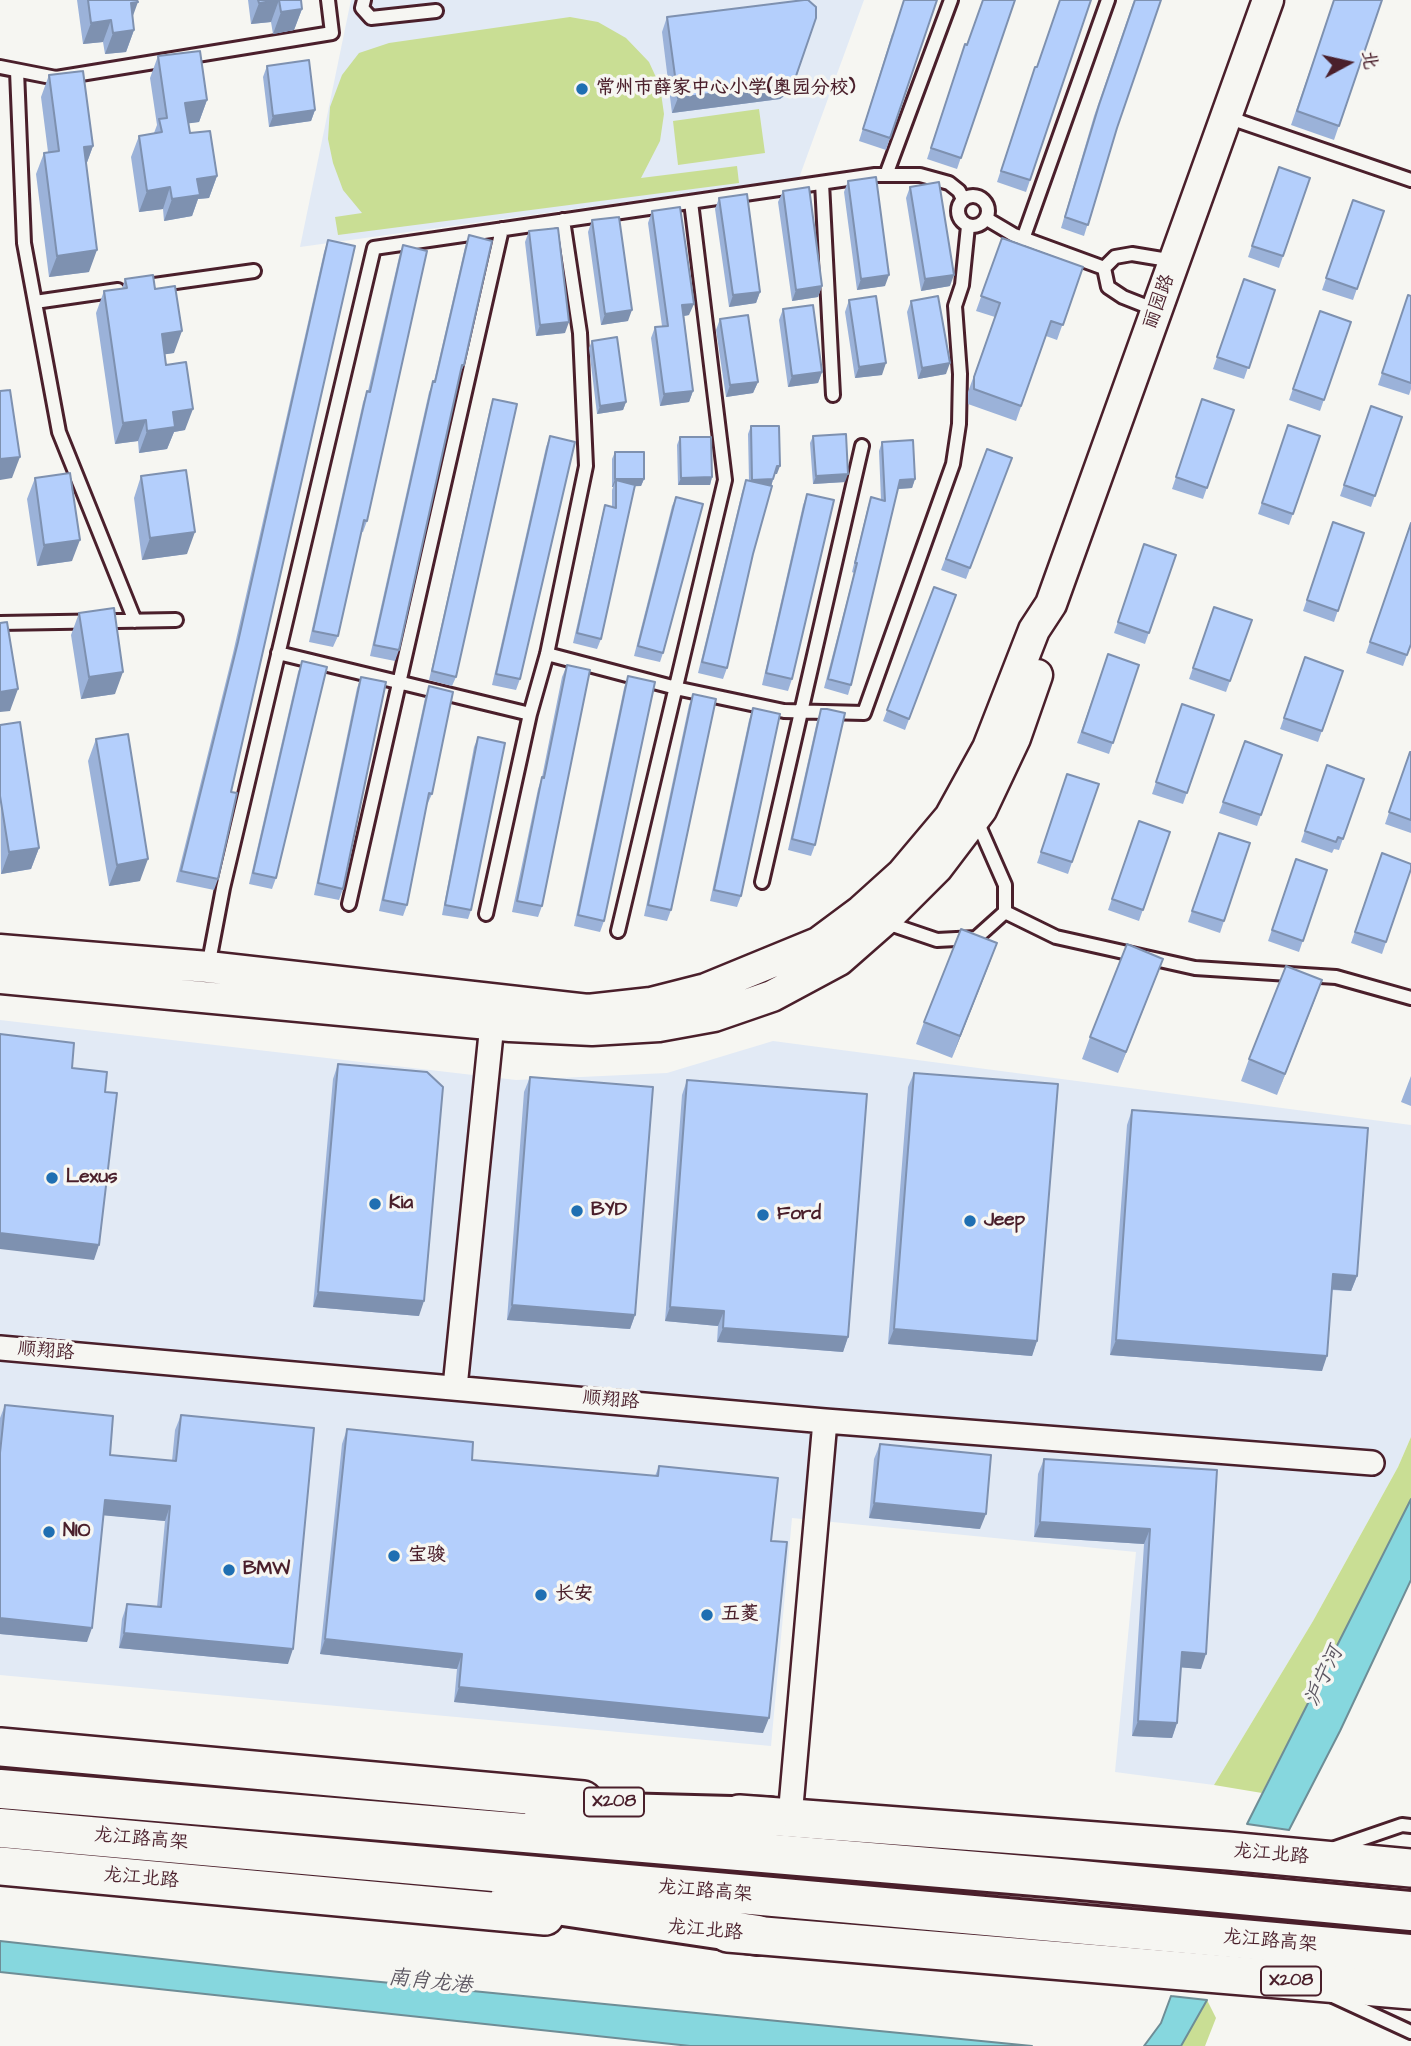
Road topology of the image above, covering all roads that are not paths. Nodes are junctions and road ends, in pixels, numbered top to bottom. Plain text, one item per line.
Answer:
1 (328, 0) edge
2 (364, 0) edge
3 (951, 0) edge
4 (1108, 0) edge
5 (1268, 0) edge
6 (436, 11) dead end
7 (0, 68) edge
8 (17, 71) junction
9 (1226, 117) junction
10 (886, 175) junction
11 (1411, 180) edge
12 (822, 183) junction
13 (963, 199) junction
14 (691, 202) junction
15 (987, 219) junction
16 (563, 220) junction
17 (968, 226) junction
18 (502, 229) junction
19 (1023, 239) junction
20 (1175, 261) junction
21 (1104, 268) junction
22 (254, 271) dead end
23 (35, 302) junction
24 (1157, 310) junction
25 (832, 396) dead end
26 (863, 446) dead end
27 (1051, 604) junction
28 (176, 620) dead end
29 (135, 621) junction
30 (0, 623) edge
31 (278, 653) junction
32 (547, 654) junction
33 (400, 682) junction
34 (676, 688) junction
35 (802, 711) junction
36 (530, 714) junction
37 (975, 817) junction
38 (762, 882) dead end
39 (349, 904) dead end
40 (1005, 912) junction
41 (486, 914) dead end
42 (883, 921) junction
43 (618, 931) dead end
44 (0, 950) edge
45 (208, 967) junction
46 (0, 978) edge
47 (1411, 998) edge
48 (492, 1024) junction
49 (0, 1348) edge
50 (456, 1387) junction
51 (825, 1421) junction
52 (1372, 1463) dead end
53 (0, 1748) edge
54 (0, 1789) edge
55 (122, 1799) junction
56 (780, 1817) junction
57 (1411, 1826) edge
58 (0, 1828) edge
59 (117, 1838) junction
60 (1307, 1858) junction
61 (0, 1866) edge
62 (1411, 1868) edge
63 (1411, 1911) edge
64 (758, 1936) junction
65 (1411, 1954) edge
66 (1301, 1981) junction
67 (1411, 1990) edge
68 (1411, 2032) edge

1 - 8 lane
2 - 6 lane
3 - 10 lane
4 - 19 lane
5 - 9 street, 丽园路
7 - 8 lane
8 - 23 lane
9 - 11 lane
9 - 20 street, 丽园路
10 - 12 lane
10 - 13 lane
12 - 14 lane
12 - 25 lane
13 - 15 lane
13 - 17 lane
14 - 16 lane
14 - 34 lane
15 - 17 lane
15 - 19 lane
16 - 18 lane
16 - 32 lane
17 - 35 lane
18 - 31 lane
18 - 33 lane
19 - 21 lane
20 - 21 lane
20 - 24 street, 丽园路
21 - 24 lane
22 - 23 lane
23 - 29 lane
24 - 27 street, 丽园路
26 - 35 lane
27 - 37 street
27 - 45 street
28 - 29 lane
29 - 30 lane
31 - 33 lane
31 - 45 lane
32 - 34 lane
32 - 36 lane
33 - 36 lane
33 - 39 lane
34 - 35 lane
34 - 43 lane
35 - 38 lane
36 - 41 lane
37 - 40 lane
37 - 42 street
40 - 42 lane
40 - 47 lane
42 - 48 street
44 - 45 street
46 - 48 street
48 - 50 street
49 - 50 street, 顺翔路
50 - 51 street, 顺翔路
51 - 52 street, 顺翔路
51 - 56 street
53 - 56 main road, 龙江北路 / X208
54 - 55 highway, 龙江路高架
55 - 56 highway
55 - 63 highway, 龙江路高架
56 - 60 main road, 龙江北路 / X208
57 - 60 lane
58 - 59 highway, 龙江路高架
59 - 64 highway
59 - 65 highway, 龙江路高架
60 - 62 main road, 龙江北路 / X208
61 - 64 main road, 龙江北路 / X208
64 - 66 main road, 龙江北路 / X208
66 - 67 main road, 龙江北路 / X208
66 - 68 lane

